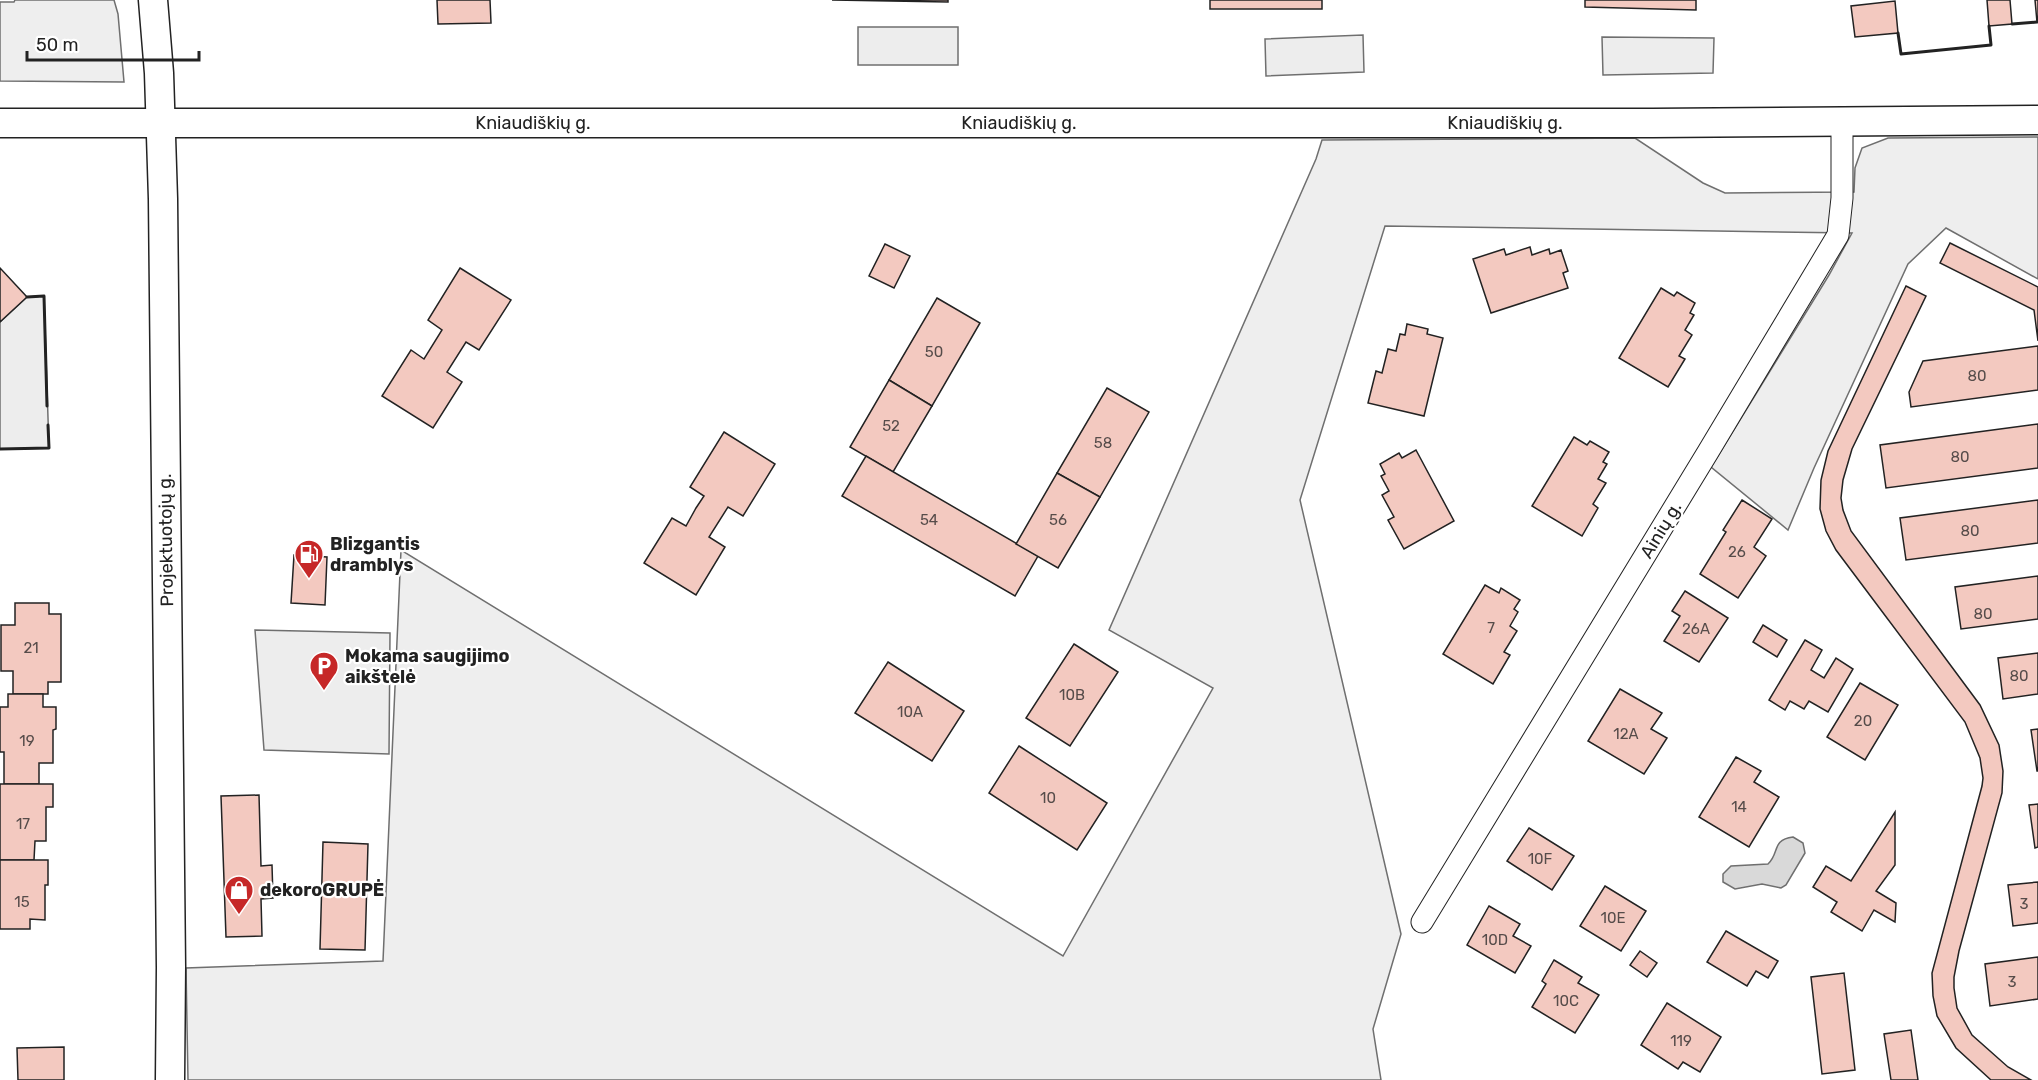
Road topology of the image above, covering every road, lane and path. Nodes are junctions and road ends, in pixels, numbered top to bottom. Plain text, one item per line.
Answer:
1 (153, 0) edge
2 (2038, 120) edge
3 (1842, 121) junction
4 (162, 122) junction
5 (0, 123) edge
6 (1422, 922) dead end
7 (170, 1080) edge

1 - 4 main road, Projektuotojų g.
2 - 3 main road, Kniaudiškių g.
3 - 4 main road, Kniaudiškių g.
3 - 6 street, Ainių g.
4 - 5 main road, Kniaudiškių g.
4 - 7 main road, Projektuotojų g.

